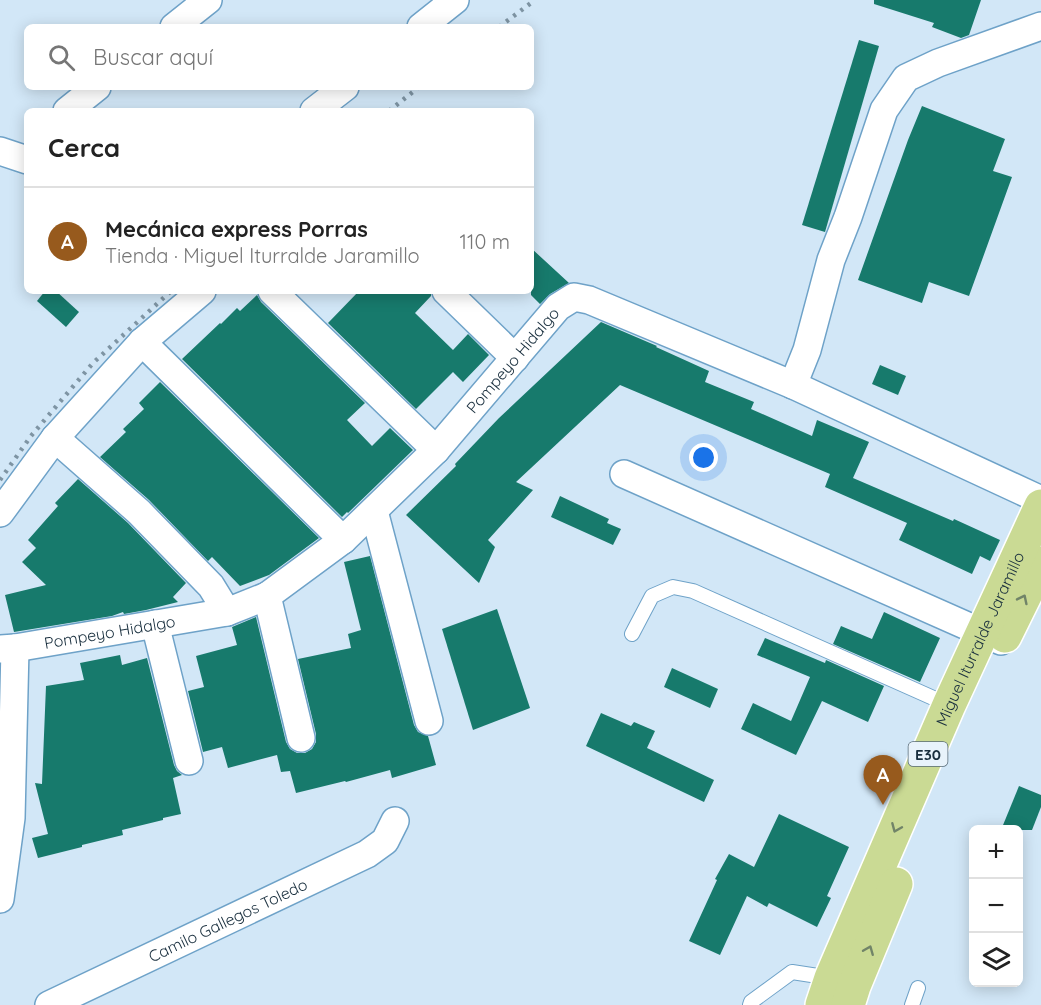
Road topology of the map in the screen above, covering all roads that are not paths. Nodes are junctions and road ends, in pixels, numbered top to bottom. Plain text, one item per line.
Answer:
1 (208, 0) edge
2 (455, 0) edge
3 (178, 24) edge
4 (425, 24) edge
5 (1041, 26) edge
6 (93, 90) edge
7 (341, 90) edge
8 (70, 108) edge
9 (318, 108) edge
10 (198, 294) edge
11 (275, 294) edge
12 (449, 294) edge
13 (142, 342) junction
14 (515, 358) junction
15 (793, 385) junction
16 (55, 438) junction
17 (436, 450) junction
18 (624, 474) dead end
19 (1041, 500) edge
20 (1041, 506) edge
21 (374, 511) junction
22 (0, 513) edge
23 (343, 540) junction
24 (1041, 563) edge
25 (267, 596) junction
26 (227, 612) junction
27 (155, 624) junction
28 (632, 634) dead end
29 (992, 637) junction
30 (7, 649) edge
31 (949, 705) junction
32 (429, 721) dead end
33 (301, 738) dead end
34 (189, 761) dead end
35 (395, 821) dead end
36 (0, 899) edge
37 (918, 988) dead end
38 (834, 996) edge
39 (49, 1005) edge
40 (750, 1005) edge
41 (912, 1005) edge

1 - 3 street
2 - 4 street
5 - 15 street
6 - 8 street
7 - 9 street
10 - 13 street
11 - 17 street
12 - 14 street
13 - 16 street
13 - 23 street
14 - 15 street, Pompeyo Hidalgo
14 - 17 street, Pompeyo Hidalgo
15 - 19 street, Pompeyo Hidalgo
16 - 22 street
16 - 26 street
17 - 21 street, Pompeyo Hidalgo
18 - 29 street
20 - 29 main road, Miguel Iturralde Jaramillo / E30
21 - 23 street, Pompeyo Hidalgo
21 - 32 street
23 - 25 street, Pompeyo Hidalgo
29 -> 24 main road, Miguel Iturralde Jaramillo / E30
25 - 26 street, Pompeyo Hidalgo
25 - 33 street
26 - 27 street, Pompeyo Hidalgo
27 - 30 street, Pompeyo Hidalgo
27 - 34 street
28 - 31 lane
29 - 31 main road, Miguel Iturralde Jaramillo / E30
38 -> 29 main road, Miguel Iturralde Jaramillo / E30
30 - 36 street
31 -> 38 main road, Miguel Iturralde Jaramillo / E30
35 - 39 street, Camilo Gallegos Toledo
37 - 41 lane
38 - 40 lane

